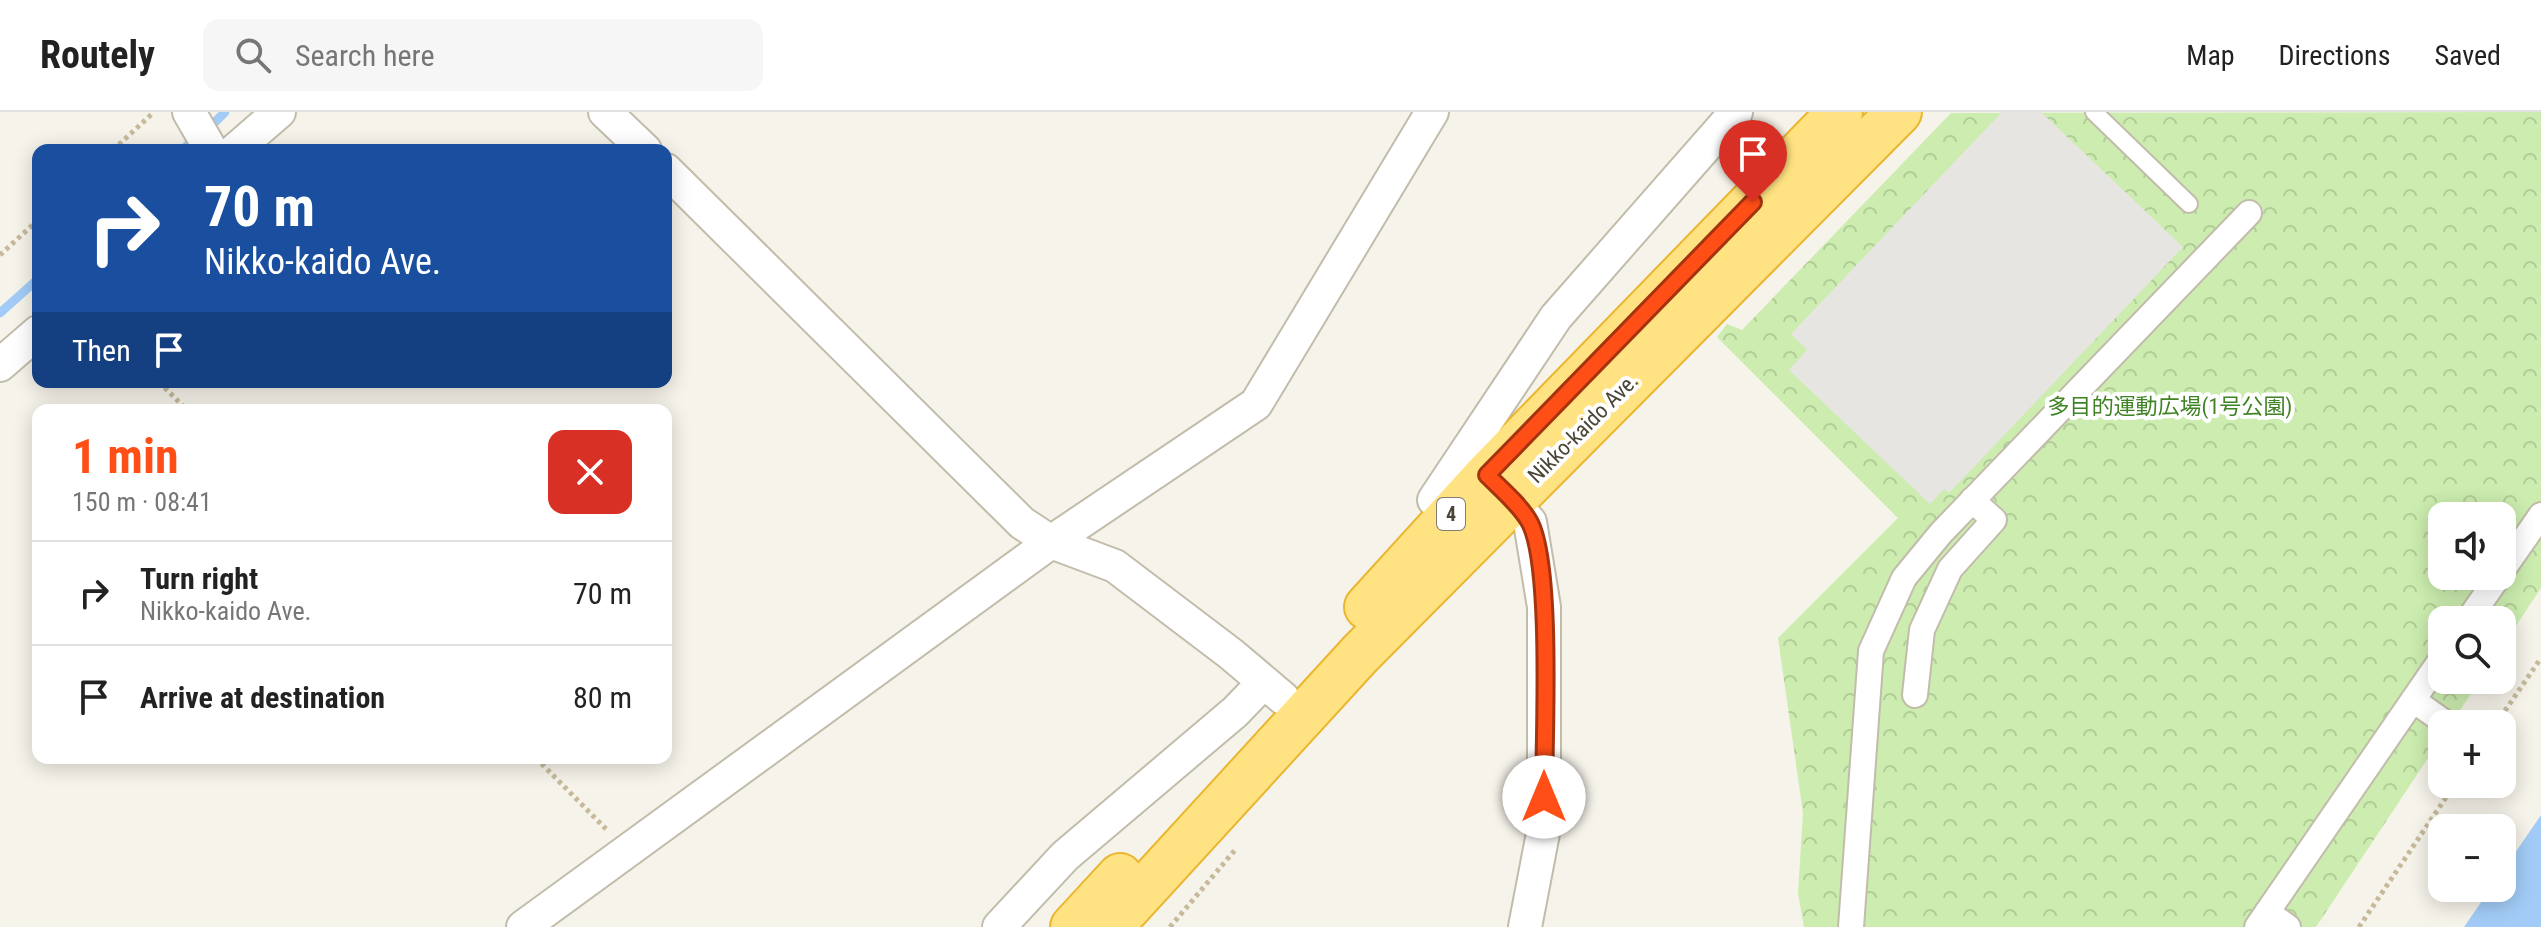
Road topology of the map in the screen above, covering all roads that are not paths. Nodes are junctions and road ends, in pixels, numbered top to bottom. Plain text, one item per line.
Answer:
1 (189, 112) edge
2 (279, 112) edge
3 (605, 112) edge
4 (1432, 112) edge
5 (1736, 112) edge
6 (1840, 112) edge
7 (1899, 112) edge
8 (2094, 112) edge
9 (208, 144) edge
10 (242, 144) edge
11 (639, 144) edge
12 (672, 176) edge
13 (2189, 204) dead end
14 (2249, 213) dead end
15 (32, 337) edge
16 (0, 365) edge
17 (1499, 488) junction
18 (1972, 500) junction
19 (1451, 514) junction
20 (2541, 515) edge
21 (1051, 542) junction
22 (2516, 551) edge
23 (2428, 678) edge
24 (1273, 690) junction
25 (1915, 695) dead end
26 (2413, 700) junction
27 (2428, 711) edge
28 (2262, 919) edge
29 (523, 927) edge
30 (999, 927) edge
31 (1073, 927) edge
32 (1110, 927) edge
33 (1525, 927) edge
34 (1851, 927) edge
35 (2288, 927) edge

1 - 9 street
2 - 10 street
3 - 11 street
4 - 21 street
5 - 19 street
6 - 17 highway, Nikko-kaido Ave. / 4
7 - 17 highway, Nikko-kaido Ave. / 4
8 - 13 lane
12 - 21 street
14 - 18 street
15 - 16 street
17 - 19 highway, Nikko-kaido Ave. / 4
17 - 32 highway, Nikko-kaido Ave. / 4
17 - 33 street
18 - 25 street
18 - 34 street
19 - 24 highway, Nikko-kaido Ave. / 4
20 - 22 street
21 - 24 street
21 - 29 street
23 - 26 street
24 - 30 street
24 - 31 highway, Nikko-kaido Ave. / 4
26 - 27 street
26 - 28 street
28 - 35 street

